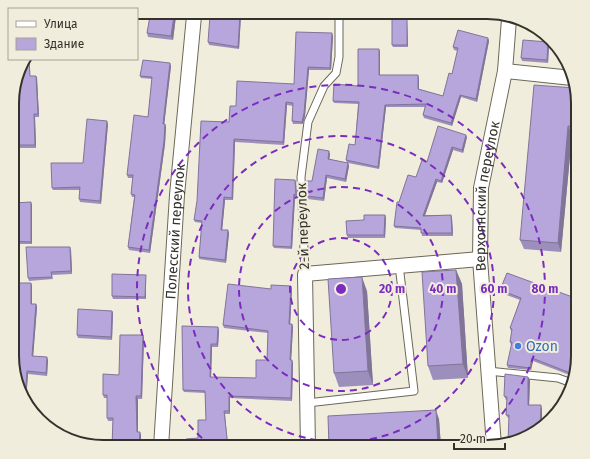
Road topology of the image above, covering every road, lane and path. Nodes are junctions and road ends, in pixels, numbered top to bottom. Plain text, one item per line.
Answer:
1 (194, 19) edge
2 (339, 19) edge
3 (509, 22) edge
4 (505, 71) junction
5 (567, 78) edge
6 (480, 259) junction
7 (399, 266) junction
8 (305, 274) junction
9 (488, 371) junction
10 (567, 381) edge
11 (307, 403) junction
12 (493, 439) edge
13 (161, 440) edge
14 (308, 440) edge

1 - 13 street, Полесский переулок
2 - 8 lane, 2-й переулок
3 - 4 street, Верхоянский переулок
4 - 5 street
4 - 6 street, Верхоянский переулок
6 - 7 street
6 - 9 street, Верхоянский переулок
7 - 8 street
7 - 11 lane
8 - 11 street, 2-й переулок
9 - 10 lane
9 - 12 street, Верхоянский переулок
11 - 14 street, 2-й переулок

